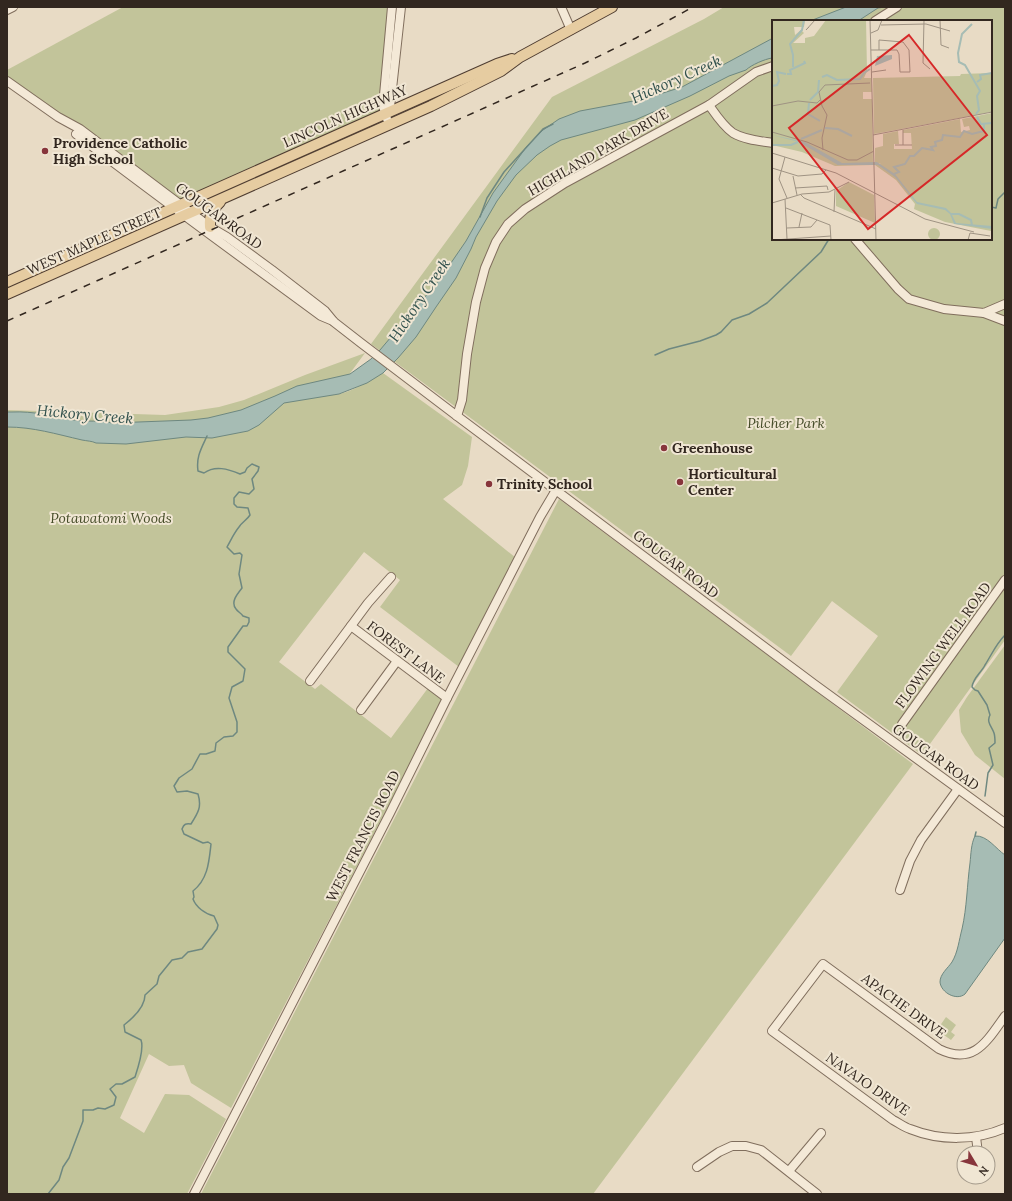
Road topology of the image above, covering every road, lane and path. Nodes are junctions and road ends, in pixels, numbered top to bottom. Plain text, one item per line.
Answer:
1 (12, 7) edge
2 (392, 7) edge
3 (401, 7) edge
4 (561, 7) edge
5 (612, 7) edge
6 (897, 7) edge
7 (7, 10) edge
8 (877, 20) edge
9 (571, 30) junction
10 (520, 57) junction
11 (772, 66) edge
12 (7, 81) edge
13 (709, 105) junction
14 (386, 113) junction
15 (389, 125) junction
16 (772, 142) edge
17 (224, 199) junction
18 (178, 206) junction
19 (189, 215) junction
20 (210, 227) junction
21 (856, 240) edge
22 (7, 282) edge
23 (7, 294) edge
24 (1005, 304) edge
25 (984, 313) junction
26 (1005, 321) edge
27 (334, 322) junction
28 (457, 416) junction
29 (556, 490) junction
30 (391, 577) dead end
31 (1005, 580) edge
32 (351, 626) junction
33 (397, 661) junction
34 (310, 681) dead end
35 (447, 698) junction
36 (361, 710) dead end
37 (902, 724) dead end
38 (958, 789) junction
39 (1005, 823) edge
40 (900, 890) dead end
41 (1005, 1016) edge
42 (772, 1031) joint
43 (1005, 1128) edge
44 (821, 1132) dead end
45 (976, 1137) junction
46 (977, 1145) edge
47 (697, 1167) dead end
48 (789, 1171) junction
49 (194, 1194) edge
50 (817, 1194) edge

1 - 7 street
2 - 14 street
3 - 14 street
4 - 9 street
5 - 9 main road, LINCOLN HIGHWAY
6 - 8 street
9 - 10 main road, LINCOLN HIGHWAY
10 - 14 main road, LINCOLN HIGHWAY
10 - 15 main road, LINCOLN HIGHWAY
11 - 13 street, HIGHLAND PARK DRIVE
12 - 18 street, GOUGAR ROAD
13 - 16 street
13 - 28 street, HIGHLAND PARK DRIVE
14 - 15 street
14 - 18 main road, LINCOLN HIGHWAY
15 - 17 main road, LINCOLN HIGHWAY
17 - 19 main road, LINCOLN HIGHWAY
17 - 20 main road
18 - 19 street, GOUGAR ROAD
18 - 22 main road, WEST MAPLE STREET
19 - 20 street, GOUGAR ROAD
19 - 23 main road, WEST MAPLE STREET
19 - 27 street, GOUGAR ROAD
20 - 27 street, GOUGAR ROAD
21 - 25 street
24 - 25 street
25 - 26 street
27 - 28 street, GOUGAR ROAD
28 - 29 street, GOUGAR ROAD
29 - 35 street, WEST FRANCIS ROAD
29 - 38 street, GOUGAR ROAD
30 - 32 street
31 - 37 street, FLOWING WELL ROAD
32 - 33 street, FOREST LANE
32 - 34 street
33 - 35 street, FOREST LANE
33 - 36 street
35 - 49 street, WEST FRANCIS ROAD
38 - 39 street, GOUGAR ROAD
38 - 40 street
41 - 42 street, APACHE DRIVE
42 - 45 street, NAVAJO DRIVE
43 - 45 street, NAVAJO DRIVE
44 - 48 street
45 - 46 street
47 - 48 street
48 - 50 street

